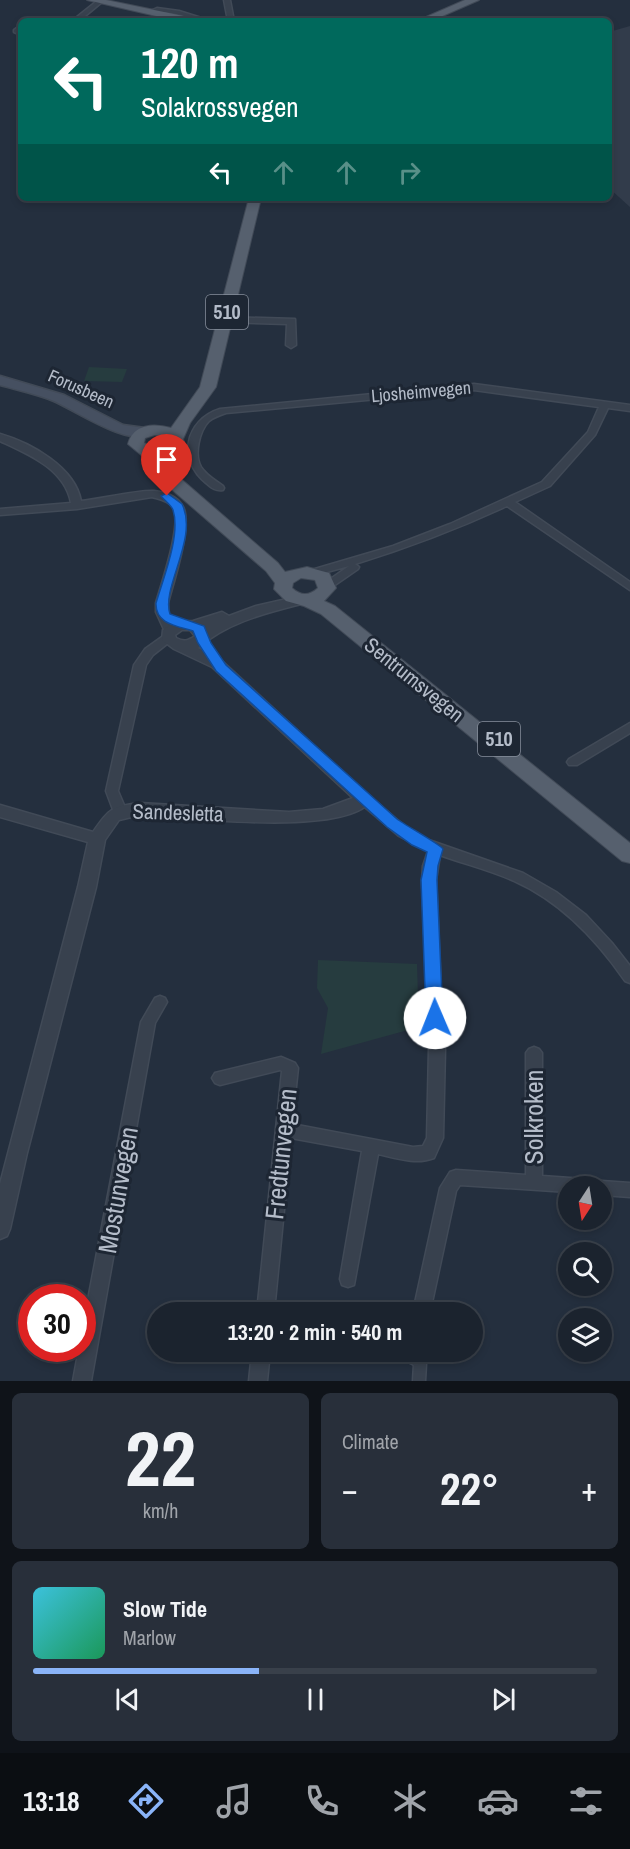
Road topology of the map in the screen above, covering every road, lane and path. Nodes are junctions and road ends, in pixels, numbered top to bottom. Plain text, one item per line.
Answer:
1 (227, 0) edge
2 (474, 0) edge
3 (98, 3) edge
4 (140, 7) dead end
5 (155, 11) junction
6 (79, 18) edge
7 (182, 18) edge
8 (195, 18) edge
9 (230, 18) edge
10 (429, 18) edge
11 (254, 201) edge
12 (224, 320) junction
13 (291, 345) dead end
14 (0, 381) edge
15 (605, 405) junction
16 (630, 408) edge
17 (183, 418) junction
18 (0, 437) edge
19 (145, 439) junction
20 (175, 441) junction
21 (219, 488) dead end
22 (508, 502) junction
23 (77, 506) junction
24 (0, 512) edge
25 (374, 556) junction
26 (308, 573) junction
27 (283, 584) junction
28 (630, 587) edge
29 (315, 594) junction
30 (195, 631) junction
31 (173, 635) junction
32 (217, 664) junction
33 (630, 727) edge
34 (573, 762) dead end
35 (364, 799) junction
36 (0, 811) edge
37 (120, 812) junction
38 (97, 840) junction
39 (630, 841) edge
40 (435, 849) junction
41 (630, 855) edge
42 (630, 977) edge
43 (159, 1002) dead end
44 (435, 1018) dead end
45 (436, 1049) dead end
46 (534, 1053) dead end
47 (220, 1078) dead end
48 (285, 1130) junction
49 (371, 1147) junction
50 (534, 1181) junction
51 (558, 1183) edge
52 (612, 1189) edge
53 (630, 1191) edge
54 (0, 1229) edge
55 (348, 1279) dead end
56 (266, 1302) edge
57 (423, 1302) edge
58 (260, 1362) edge
59 (419, 1362) edge
60 (82, 1381) edge
61 (258, 1381) edge
62 (419, 1381) edge

1 - 9 street
2 - 10 main road
3 - 5 main road
3 - 6 street
4 - 5 street
5 - 7 main road
5 - 8 street
11 - 12 main road, 510
12 - 13 street
12 - 17 main road, 510
14 - 19 main road, Forusbeen
15 - 16 street, Ljosheimvegen
15 - 21 street, Ljosheimvegen
15 - 22 street
17 - 19 main road, 510
17 - 20 main road, 510
18 - 23 street
19 - 20 main road
19 - 27 main road, Sentrumsvegen / 510
20 - 26 main road, Sentrumsvegen / 510
22 - 25 street
22 - 28 street
23 - 24 street
23 - 31 street
25 - 26 street
25 - 29 street
26 - 27 main road
26 - 29 main road, Sentrumsvegen / 510
27 - 29 main road, Sentrumsvegen / 510
27 - 30 street
29 - 30 street
29 - 39 main road, Sentrumsvegen / 510
29 - 41 main road, Sentrumsvegen / 510
30 - 31 street
30 - 31 street
30 - 32 street
31 - 32 street
31 - 37 street
32 - 35 street
33 - 34 street
35 - 37 street, Sandesletta
35 - 40 street
36 - 38 street
37 - 38 street, Sandesletta
38 - 54 street, Sandesletta
40 - 42 street
40 - 44 street
43 - 60 street, Mostunvegen
45 - 49 street
46 - 50 street, Solkroken
47 - 48 street, Fredtunvegen
48 - 49 street
48 - 56 street, Fredtunvegen
49 - 55 street
50 - 51 street, Solkroken
50 - 57 street, Solkroken
52 - 53 street
58 - 61 street
59 - 62 street

